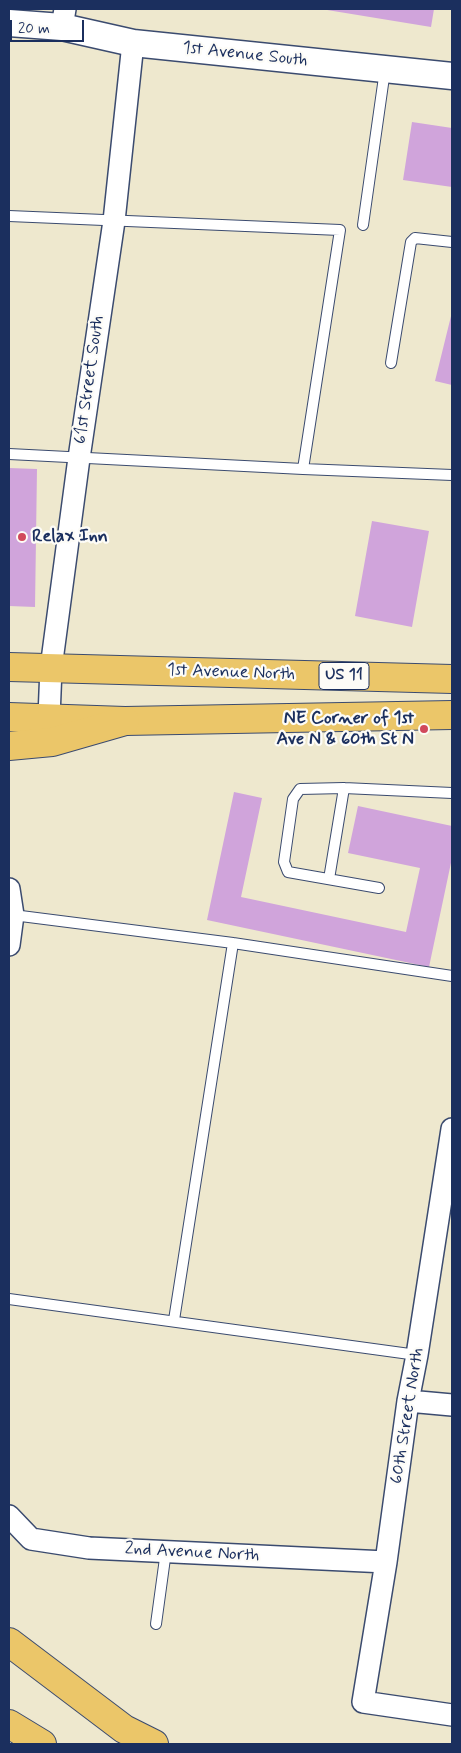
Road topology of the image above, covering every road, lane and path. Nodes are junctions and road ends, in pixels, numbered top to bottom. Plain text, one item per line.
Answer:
1 (64, 18) edge
2 (9, 23) edge
3 (133, 43) junction
4 (385, 69) junction
5 (452, 76) edge
6 (9, 216) edge
7 (114, 221) junction
8 (363, 225) dead end
9 (452, 242) edge
10 (391, 363) dead end
11 (9, 454) edge
12 (79, 458) junction
13 (303, 469) junction
14 (452, 475) edge
15 (9, 667) edge
16 (51, 668) junction
17 (452, 679) edge
18 (452, 715) edge
19 (9, 717) edge
20 (49, 717) junction
21 (125, 721) junction
22 (9, 746) edge
23 (344, 788) junction
24 (452, 793) edge
25 (329, 879) junction
26 (379, 888) dead end
27 (9, 889) edge
28 (13, 915) junction
29 (9, 943) edge
30 (233, 943) junction
31 (452, 976) edge
32 (452, 1129) edge
33 (9, 1298) edge
34 (174, 1320) junction
35 (417, 1355) junction
36 (408, 1401) junction
37 (452, 1405) edge
38 (9, 1516) edge
39 (166, 1551) junction
40 (386, 1562) junction
41 (156, 1624) dead end
42 (9, 1642) edge
43 (452, 1715) edge
44 (9, 1724) edge
45 (42, 1744) edge
46 (154, 1744) edge

1 - 2 street, 1st Avenue South
1 - 3 street, 1st Avenue South
3 - 4 street, 1st Avenue South
3 - 7 street, 61st Street South
4 - 5 street, 1st Avenue South
4 - 8 lane
6 - 7 lane
7 - 12 street, 61st Street South
7 - 13 lane
9 - 10 lane
11 - 12 lane
12 - 13 lane
12 - 16 street, 61st Street South
13 - 14 lane
15 - 16 main road, 1st Avenue North / US 11
16 - 17 main road, 1st Avenue North / US 11
16 - 20 street, 61st Street South
18 - 21 main road
19 - 20 main road
20 - 21 main road
21 - 22 main road
23 - 24 lane
23 - 25 lane
23 - 25 lane
25 - 26 lane
27 - 28 street
28 - 29 street
28 - 30 lane
30 - 31 lane
30 - 34 lane
32 - 35 street, 60th Street North
33 - 34 lane
34 - 35 lane
35 - 36 street, 60th Street North
36 - 37 street
36 - 40 street, 60th Street North
38 - 39 street, 2nd Avenue North
39 - 40 street, 2nd Avenue North
39 - 41 lane
40 - 43 street, 60th Street North
42 - 46 main road
44 - 45 main road

